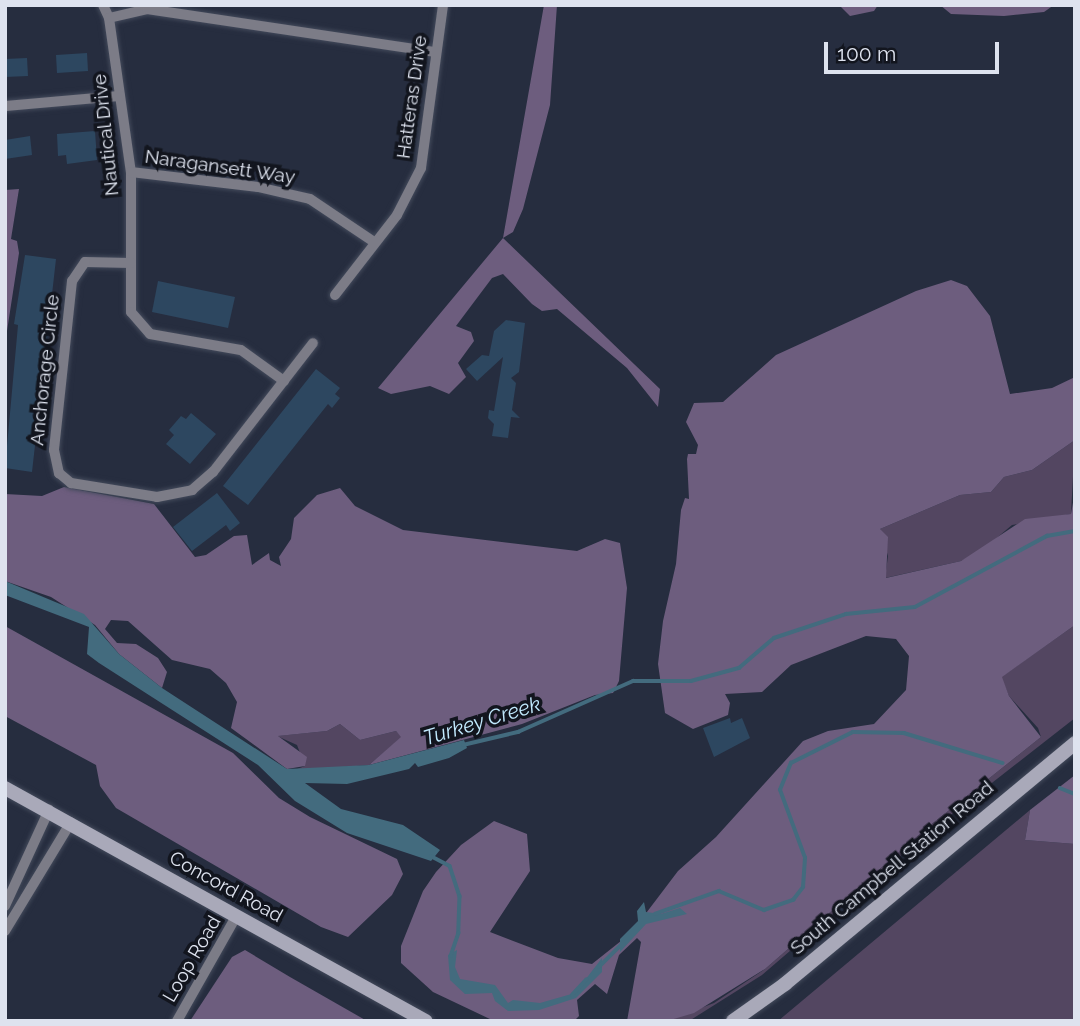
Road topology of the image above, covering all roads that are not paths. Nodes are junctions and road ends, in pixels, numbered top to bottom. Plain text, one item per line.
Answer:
1 (103, 5) edge
2 (443, 5) edge
3 (109, 18) junction
4 (436, 52) junction
5 (120, 96) junction
6 (5, 106) edge
7 (131, 172) junction
8 (374, 242) junction
9 (131, 263) junction
10 (335, 295) dead end
11 (313, 343) dead end
12 (284, 381) junction
13 (1075, 743) edge
14 (5, 789) edge
15 (49, 810) junction
16 (71, 822) junction
17 (5, 906) edge
18 (237, 915) junction
19 (5, 931) edge
20 (177, 1021) edge
21 (426, 1021) edge
22 (733, 1021) edge

1 - 3 street, Nautical Drive
2 - 4 street, Hatteras Drive
3 - 4 street
3 - 5 street, Nautical Drive
4 - 8 street, Hatteras Drive
5 - 6 street
5 - 7 street, Nautical Drive
7 - 8 street, Naragansett Way
7 - 9 street, Nautical Drive
8 - 10 street, Hatteras Drive
9 - 12 street
9 - 12 street, Anchorage Circle
11 - 12 street, Anchorage Circle
13 - 22 main road, South Campbell Station Road
14 - 15 main road, Concord Road
15 - 16 main road, Concord Road
15 - 17 street
16 - 18 main road, Concord Road
16 - 19 street
18 - 20 street, Loop Road
18 - 21 main road, Concord Road

